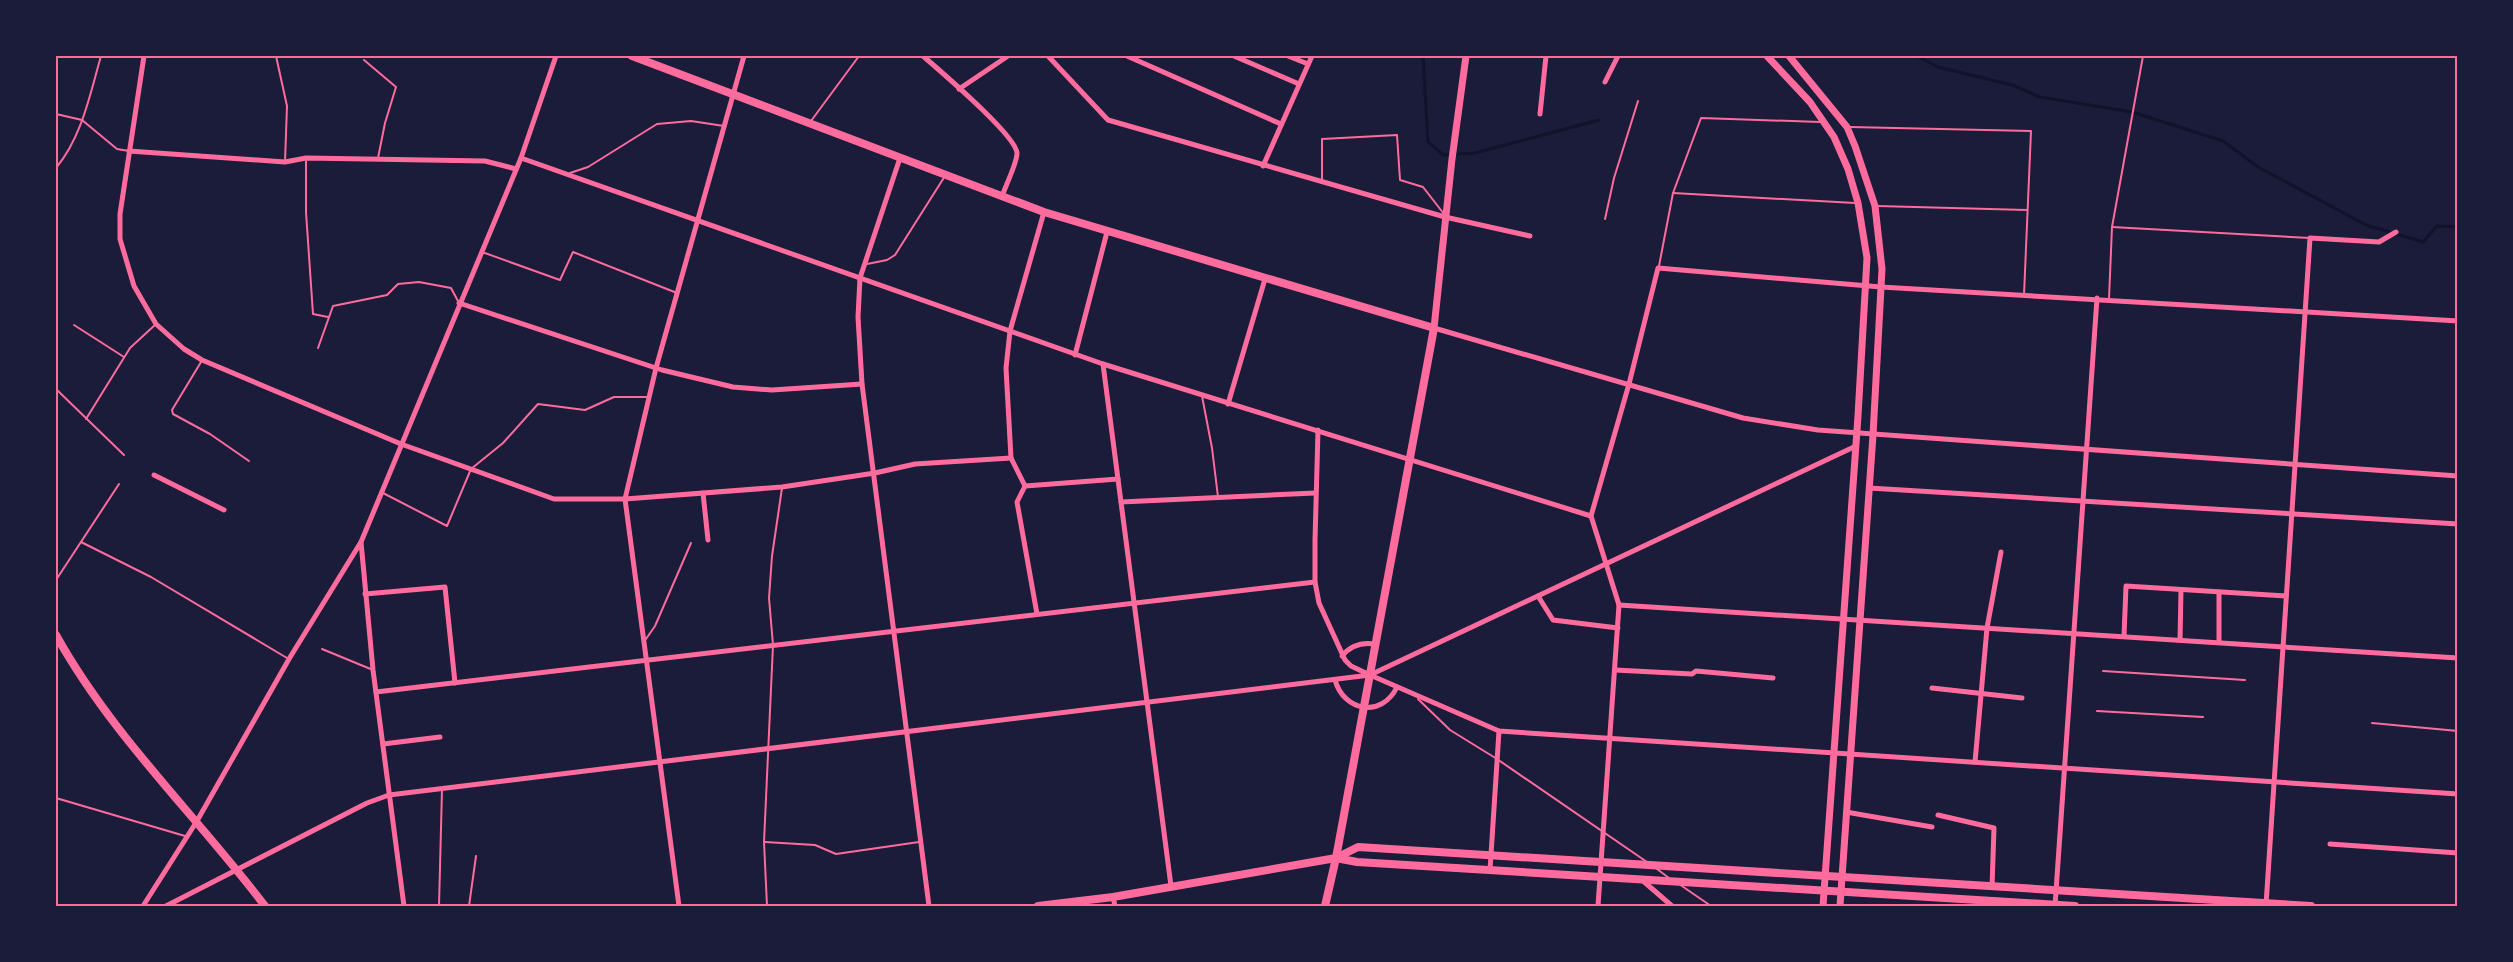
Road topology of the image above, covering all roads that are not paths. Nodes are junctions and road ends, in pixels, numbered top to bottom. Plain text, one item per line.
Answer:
1 (101, 56) edge
2 (144, 56) edge
3 (276, 56) edge
4 (556, 56) edge
5 (632, 56) edge
6 (744, 56) edge
7 (859, 56) edge
8 (923, 56) edge
9 (1008, 56) edge
10 (1048, 56) edge
11 (1127, 56) edge
12 (1234, 56) edge
13 (1288, 56) edge
14 (1312, 56) edge
15 (1466, 56) edge
16 (1546, 56) edge
17 (1618, 56) edge
18 (1789, 56) edge
19 (2143, 56) edge
20 (1770, 58) edge
21 (364, 60) dead end
22 (1308, 64) junction
23 (1605, 82) dead end
24 (1299, 84) junction
25 (959, 88) junction
26 (733, 93) junction
27 (1638, 101) dead end
28 (56, 114) edge
29 (1540, 114) dead end
30 (82, 120) junction
31 (810, 122) junction
32 (1824, 122) junction
33 (1281, 124) junction
34 (724, 126) junction
35 (1847, 127) junction
36 (129, 151) junction
37 (306, 158) junction
38 (521, 158) junction
39 (900, 158) junction
40 (378, 161) junction
41 (285, 162) junction
42 (1263, 166) junction
43 (56, 168) edge
44 (516, 169) junction
45 (566, 174) junction
46 (945, 176) junction
47 (1322, 183) junction
48 (1673, 193) junction
49 (1002, 197) junction
50 (1858, 203) junction
51 (1875, 206) junction
52 (2027, 210) junction
53 (1044, 212) junction
54 (1445, 217) junction
55 (1605, 219) dead end
56 (697, 221) junction
57 (2112, 227) junction
58 (1107, 232) junction
59 (2396, 232) dead end
60 (1530, 236) dead end
61 (2310, 238) junction
62 (481, 252) junction
63 (863, 265) junction
64 (1658, 268) junction
65 (860, 278) junction
66 (1265, 279) junction
67 (1867, 286) junction
68 (1881, 287) junction
69 (677, 293) junction
70 (2024, 295) junction
71 (2097, 298) junction
72 (2109, 299) junction
73 (459, 303) junction
74 (2304, 312) junction
75 (328, 317) junction
76 (2457, 321) edge
77 (156, 324) junction
78 (74, 325) dead end
79 (1434, 328) junction
80 (1010, 331) junction
81 (318, 348) dead end
82 (1075, 355) junction
83 (124, 357) junction
84 (202, 360) junction
85 (1103, 364) junction
86 (656, 368) junction
87 (862, 384) junction
88 (1629, 384) junction
89 (56, 389) edge
90 (1202, 396) junction
91 (649, 397) junction
92 (1228, 404) junction
93 (86, 419) junction
94 (1318, 430) junction
95 (1857, 434) junction
96 (1873, 435) junction
97 (401, 444) junction
98 (1856, 446) junction
99 (2087, 450) junction
100 (124, 455) dead end
101 (1011, 458) junction
102 (1410, 459) junction
103 (249, 461) dead end
104 (2295, 465) junction
105 (471, 469) junction
106 (875, 473) junction
107 (154, 475) dead end
108 (2457, 476) edge
109 (1118, 479) junction
110 (119, 484) dead end
111 (1025, 486) junction
112 (782, 487) junction
113 (1869, 488) junction
114 (381, 492) junction
115 (703, 493) junction
116 (1315, 493) junction
117 (1218, 497) junction
118 (625, 499) junction
119 (1121, 502) junction
120 (2083, 502) junction
121 (224, 510) dead end
122 (2290, 513) junction
123 (1591, 516) junction
124 (2457, 524) edge
125 (708, 540) dead end
126 (81, 542) junction
127 (361, 542) junction
128 (691, 543) dead end
129 (2001, 552) dead end
130 (1607, 564) junction
131 (56, 580) edge
132 (1315, 582) junction
133 (2181, 590) junction
134 (2219, 592) junction
135 (365, 594) junction
136 (1538, 596) junction
137 (2286, 596) junction
138 (1134, 603) junction
139 (1619, 605) junction
140 (1036, 614) junction
141 (1842, 619) junction
142 (1860, 620) junction
143 (1618, 628) junction
144 (1987, 628) junction
145 (893, 631) junction
146 (2074, 633) junction
147 (56, 635) edge
148 (2124, 636) junction
149 (2180, 640) junction
150 (644, 641) junction
151 (2219, 642) junction
152 (1375, 644) junction
153 (773, 645) junction
154 (2284, 646) junction
155 (322, 649) dead end
156 (1342, 656) junction
157 (2457, 658) edge
158 (289, 659) junction
159 (646, 660) junction
160 (373, 670) junction
161 (1615, 670) junction
162 (2103, 670) dead end
163 (1370, 675) junction
164 (1773, 678) dead end
165 (1335, 680) junction
166 (2245, 680) dead end
167 (455, 683) junction
168 (1397, 687) junction
169 (1932, 688) dead end
170 (376, 692) junction
171 (1980, 693) junction
172 (1414, 694) junction
173 (2022, 698) dead end
174 (1147, 703) junction
175 (1364, 707) junction
176 (2097, 711) dead end
177 (2203, 717) dead end
178 (2372, 723) dead end
179 (1499, 731) junction
180 (2457, 731) edge
181 (908, 732) junction
182 (440, 737) dead end
183 (1610, 738) junction
184 (383, 744) junction
185 (769, 749) junction
186 (1833, 753) junction
187 (1851, 754) junction
188 (1497, 759) junction
189 (660, 762) junction
190 (1975, 762) junction
191 (2065, 768) junction
192 (2274, 782) junction
193 (442, 789) junction
194 (2457, 794) edge
195 (389, 795) junction
196 (56, 798) edge
197 (1846, 812) junction
198 (1938, 815) dead end
199 (197, 821) junction
200 (1932, 827) dead end
201 (1604, 830) junction
202 (186, 836) junction
203 (764, 842) junction
204 (922, 842) junction
205 (2330, 844) dead end
206 (2457, 853) edge
207 (476, 856) dead end
208 (1491, 856) junction
209 (1336, 858) junction
210 (1601, 863) junction
211 (1653, 867) junction
212 (1490, 870) junction
213 (238, 871) junction
214 (1600, 878) junction
215 (1825, 878) junction
216 (1841, 879) junction
217 (1642, 880) junction
218 (1674, 881) junction
219 (1171, 886) junction
220 (1992, 887) junction
221 (2056, 891) junction
222 (1824, 892) junction
223 (1840, 893) junction
224 (1113, 897) junction
225 (2266, 905) edge
226 (143, 906) edge
227 (166, 906) edge
228 (265, 906) edge
229 (404, 906) edge
230 (440, 906) edge
231 (469, 906) edge
232 (679, 906) edge
233 (767, 906) edge
234 (929, 906) edge
235 (1038, 906) edge
236 (1115, 906) edge
237 (1325, 906) edge
238 (1598, 906) edge
239 (1672, 906) edge
240 (1711, 906) edge
241 (1823, 906) edge
242 (1839, 906) edge
243 (2055, 906) edge
244 (2075, 906) edge
245 (2311, 906) edge

1 - 30 lane
2 - 36 street
3 - 41 lane
4 - 38 street
5 - 26 main road
6 - 26 street
7 - 31 lane
8 - 25 street
9 - 25 street
10 - 42 street
11 - 33 street
12 - 24 street
13 - 22 street
14 - 22 street
15 - 54 street
16 - 29 street
17 - 23 street
18 - 35 street
19 - 57 lane
20 - 32 street
21 - 40 lane
22 - 24 street
24 - 33 street
25 - 49 street
26 - 31 main road
26 - 34 street
27 - 55 lane
28 - 30 lane
30 - 36 lane
30 - 43 lane
31 - 39 main road
32 - 48 lane
32 - 50 street
33 - 42 street
34 - 45 lane
34 - 56 street
35 - 51 street
35 - 52 lane
36 - 41 street
36 - 77 street
37 - 40 street
37 - 41 street
37 - 75 lane
38 - 44 street
38 - 45 street
39 - 46 main road
39 - 63 street
40 - 44 street
42 - 47 street
44 - 62 street
45 - 56 street
46 - 49 main road
46 - 63 lane
47 - 54 street
47 - 54 lane
48 - 50 lane
48 - 64 lane
49 - 53 main road
50 - 67 street
51 - 52 lane
51 - 68 street
52 - 70 lane
53 - 58 main road
53 - 80 street
54 - 60 street
54 - 79 street
56 - 65 street
56 - 69 street
57 - 61 lane
57 - 72 lane
58 - 66 main road
58 - 82 street
59 - 61 street
61 - 74 street
62 - 69 lane
62 - 73 street
63 - 65 street
64 - 67 street
64 - 88 street
65 - 80 street
65 - 87 street
66 - 79 main road
66 - 92 street
67 - 68 street
67 - 95 street
68 - 70 street
68 - 96 street
69 - 86 street
70 - 71 street
71 - 72 street
71 - 99 street
72 - 74 street
73 - 75 lane
73 - 86 street
73 - 97 street
74 - 76 street
74 - 104 street
75 - 81 lane
77 - 83 lane
77 - 84 street
78 - 83 lane
79 - 88 street
79 - 102 main road
80 - 82 street
80 - 101 street
82 - 85 street
83 - 93 lane
84 - 97 street
84 - 103 lane
85 - 90 street
85 - 109 street
86 - 87 street
86 - 91 street
87 - 106 street
88 - 95 street
88 - 123 street
89 - 93 lane
90 - 92 street
90 - 117 lane
91 - 105 lane
91 - 118 street
92 - 94 street
93 - 100 lane
94 - 102 street
94 - 116 street
95 - 96 street
95 - 98 street
96 - 99 street
96 - 113 street
97 - 105 street
97 - 114 street
98 - 130 street
98 - 141 street
99 - 104 street
99 - 120 street
101 - 106 street
101 - 111 street
102 - 123 street
102 - 152 main road
104 - 108 street
104 - 122 street
105 - 114 lane
105 - 118 street
106 - 112 street
106 - 145 street
107 - 121 street
109 - 111 street
109 - 119 street
110 - 126 lane
111 - 140 street
112 - 115 street
112 - 153 lane
113 - 120 street
113 - 142 street
114 - 127 street
115 - 118 street
115 - 125 street
116 - 117 street
116 - 132 street
117 - 119 street
118 - 150 street
119 - 138 street
120 - 122 street
120 - 146 street
122 - 124 street
122 - 137 street
123 - 130 street
126 - 131 lane
126 - 158 lane
127 - 135 street
127 - 158 street
128 - 150 lane
129 - 144 street
130 - 136 street
130 - 139 street
132 - 138 street
132 - 156 street
133 - 134 street
133 - 148 street
133 - 149 street
134 - 137 street
134 - 151 street
135 - 160 street
135 - 167 street
136 - 143 street
136 - 163 street
137 - 154 street
138 - 140 street
138 - 174 street
139 - 141 street
139 - 143 street
140 - 145 street
141 - 142 street
141 - 186 street
142 - 144 street
142 - 187 street
143 - 161 street
144 - 146 street
144 - 171 street
145 - 153 street
145 - 181 street
146 - 148 street
146 - 191 street
147 - 199 main road
148 - 149 street
149 - 151 street
150 - 159 street
151 - 154 street
152 - 156 street
152 - 163 main road
153 - 159 street
153 - 185 lane
154 - 157 street
154 - 192 street
155 - 160 lane
156 - 163 street
158 - 199 street
159 - 167 street
159 - 189 street
160 - 170 street
161 - 164 street
161 - 183 street
162 - 166 lane
163 - 165 street
163 - 168 street
163 - 175 main road
165 - 174 street
165 - 175 street
167 - 170 street
168 - 172 street
168 - 175 street
169 - 171 street
170 - 184 street
171 - 173 street
171 - 190 street
172 - 179 street
172 - 188 lane
174 - 181 street
174 - 219 street
175 - 209 main road
176 - 177 lane
178 - 180 lane
179 - 183 street
179 - 188 street
181 - 185 street
181 - 204 street
182 - 184 street
183 - 186 street
183 - 201 street
184 - 195 street
185 - 189 street
185 - 203 lane
186 - 187 street
186 - 215 street
187 - 190 street
187 - 197 street
188 - 201 lane
188 - 208 street
189 - 193 street
189 - 232 street
190 - 191 street
191 - 192 street
191 - 221 street
192 - 194 street
192 - 225 street
193 - 195 street
193 - 230 lane
195 - 213 street
195 - 229 street
196 - 202 lane
197 - 200 street
197 - 216 street
198 - 220 street
199 - 202 street
199 - 213 main road
201 - 210 street
201 - 211 lane
202 - 226 street
203 - 204 lane
203 - 233 lane
204 - 234 street
205 - 206 street
207 - 231 lane
208 - 209 main road
208 - 210 main road
208 - 212 street
209 - 212 main road
209 - 219 main road
209 - 237 main road
210 - 211 main road
210 - 214 street
211 - 215 main road
211 - 218 lane
212 - 214 main road
213 - 227 street
213 - 228 main road
214 - 217 main road
214 - 238 street
215 - 216 main road
215 - 222 street
216 - 220 main road
216 - 223 street
217 - 218 main road
217 - 239 street
218 - 222 main road
218 - 240 lane
219 - 224 main road
220 - 221 main road
221 - 225 main road
221 - 243 street
222 - 223 main road
222 - 241 street
223 - 242 street
223 - 243 main road
224 - 235 main road
224 - 236 street
225 - 245 main road
243 - 244 main road

